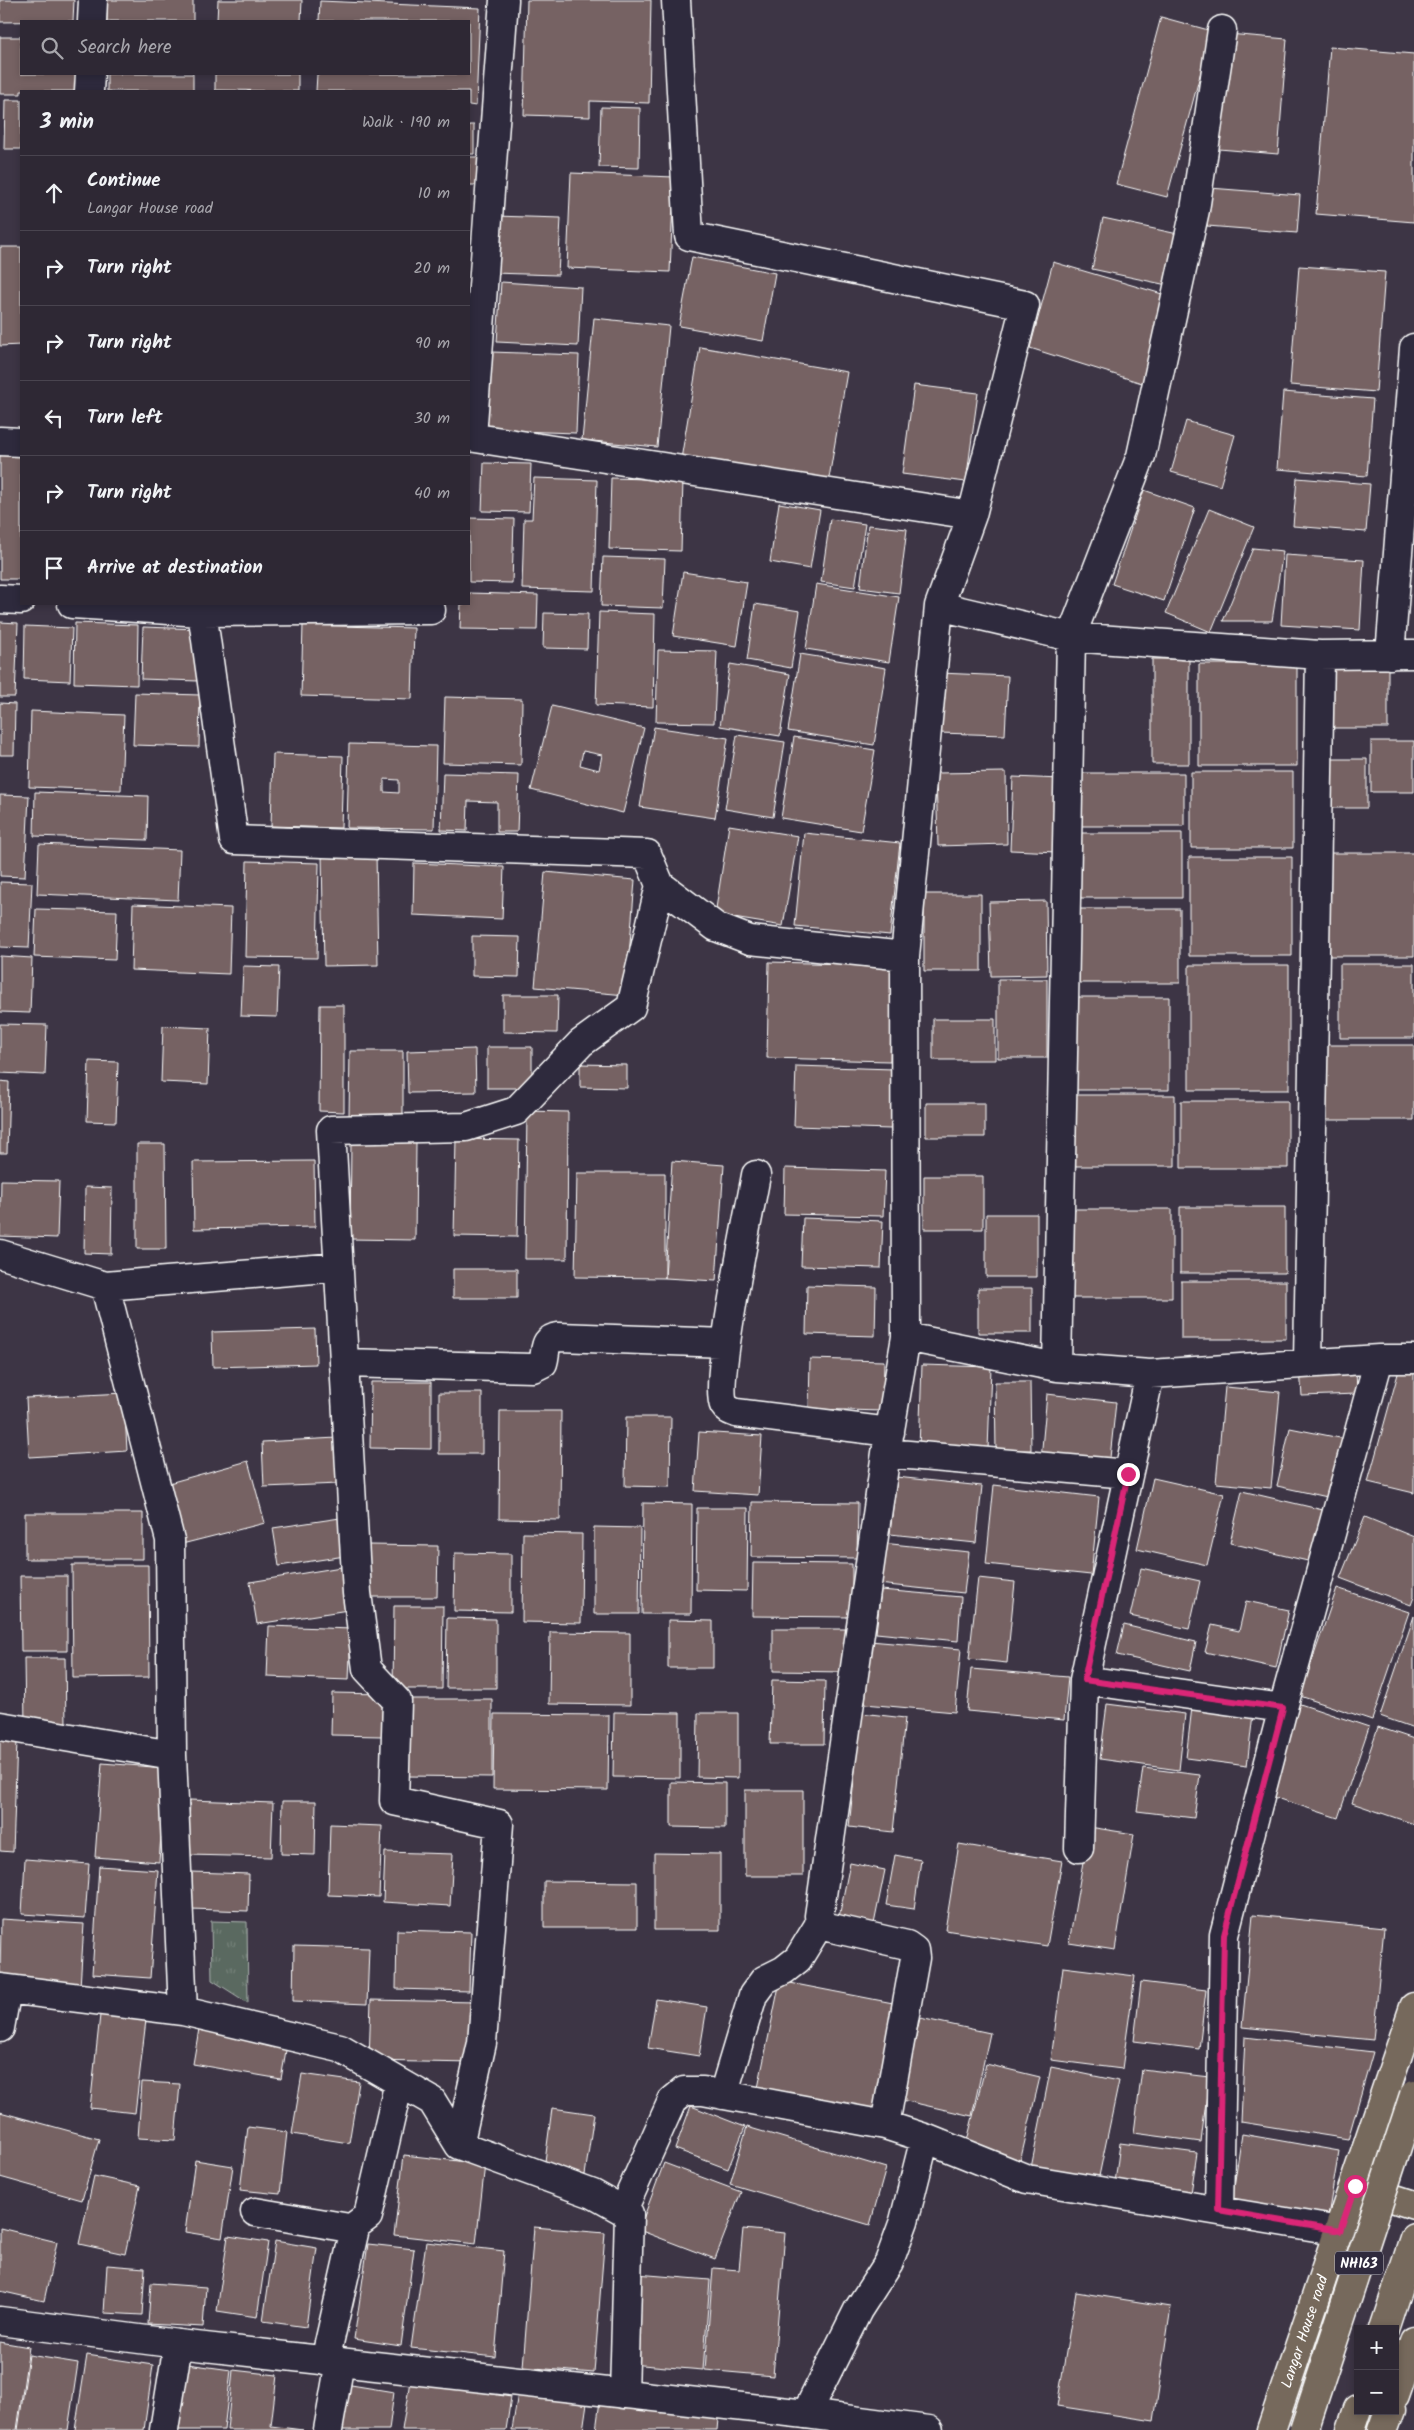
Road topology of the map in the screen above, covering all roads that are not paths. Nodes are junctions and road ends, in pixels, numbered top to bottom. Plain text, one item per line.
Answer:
1 (93, 0) edge
2 (504, 0) edge
3 (676, 0) edge
4 (92, 20) edge
5 (1222, 30) dead end
6 (90, 75) edge
7 (89, 90) edge
8 (477, 269) edge
9 (1414, 348) edge
10 (471, 437) edge
11 (0, 442) edge
12 (20, 442) edge
13 (972, 515) junction
14 (0, 599) edge
15 (20, 600) edge
16 (104, 605) edge
17 (939, 606) junction
18 (201, 608) edge
19 (431, 610) dead end
20 (1071, 637) junction
21 (1320, 655) junction
22 (1402, 655) edge
23 (660, 885) junction
24 (904, 956) junction
25 (756, 1175) dead end
26 (0, 1254) edge
27 (339, 1267) junction
28 (105, 1286) junction
29 (906, 1337) junction
30 (726, 1343) junction
31 (1379, 1359) junction
32 (1414, 1359) edge
33 (344, 1363) junction
34 (1308, 1363) junction
35 (1057, 1367) junction
36 (1150, 1374) junction
37 (888, 1442) junction
38 (1128, 1474) junction
39 (1084, 1680) junction
40 (1283, 1708) junction
41 (0, 1726) edge
42 (172, 1755) junction
43 (1079, 1848) dead end
44 (820, 1923) junction
45 (4, 1988) edge
46 (1414, 2007) edge
47 (183, 2011) junction
48 (0, 2028) edge
49 (399, 2082) junction
50 (724, 2095) junction
51 (1414, 2095) edge
52 (885, 2125) junction
53 (925, 2138) junction
54 (459, 2146) junction
55 (1355, 2186) junction
56 (1414, 2205) edge
57 (623, 2210) junction
58 (1218, 2210) junction
59 (255, 2212) dead end
60 (355, 2229) junction
61 (1340, 2231) junction
62 (1414, 2238) edge
63 (0, 2321) edge
64 (1385, 2325) edge
65 (1414, 2341) edge
66 (178, 2344) junction
67 (332, 2361) junction
68 (1399, 2384) edge
69 (624, 2394) junction
70 (806, 2414) junction
71 (1356, 2415) edge
72 (1389, 2415) edge
73 (164, 2430) edge
74 (328, 2430) edge
75 (929, 2430) edge
76 (1271, 2430) edge
77 (1304, 2430) edge
78 (1351, 2430) edge
79 (1384, 2430) edge

1 - 4 street
2 - 8 street
3 - 13 street
5 - 20 street
6 - 7 street
8 - 10 street
9 - 22 street
10 - 13 street
11 - 12 street
13 - 17 street
14 - 15 street
16 - 18 street
17 - 20 street
17 - 24 street
18 - 19 street
18 - 23 street
20 - 21 street
20 - 35 street
21 - 22 street
21 - 34 street
23 - 24 street
23 - 27 street
24 - 29 street
25 - 30 street
26 - 28 street
27 - 28 street
27 - 33 street
28 - 42 street
29 - 35 street
29 - 37 street
30 - 33 street
30 - 37 street
31 - 32 street
31 - 34 street
31 - 40 street
33 - 54 street
34 - 36 street
35 - 36 street
36 - 38 street
37 - 38 street
37 - 44 street
38 - 39 street
39 - 40 street
39 - 43 street
40 - 58 street
41 - 42 street
42 - 47 street
44 - 50 street
44 - 52 street
45 - 47 street
45 - 48 street
46 - 55 main road, Langar House road
47 - 49 street
49 - 54 street
49 - 60 street
50 - 52 street
50 - 57 street
51 - 77 main road, NH163, bridge
52 - 53 street
53 - 58 street
53 - 70 street
54 - 57 street
55 - 56 main road
55 - 61 main road, Langar House road
57 - 69 street
58 - 61 street
59 - 60 street
60 - 67 street
61 - 76 main road, Langar House road
62 - 64 main road, NH163
63 - 66 street
65 - 68 main road
66 - 67 street
66 - 73 street
67 - 69 street
67 - 74 street
69 - 70 street
70 - 75 street
71 - 78 main road
72 - 79 main road

